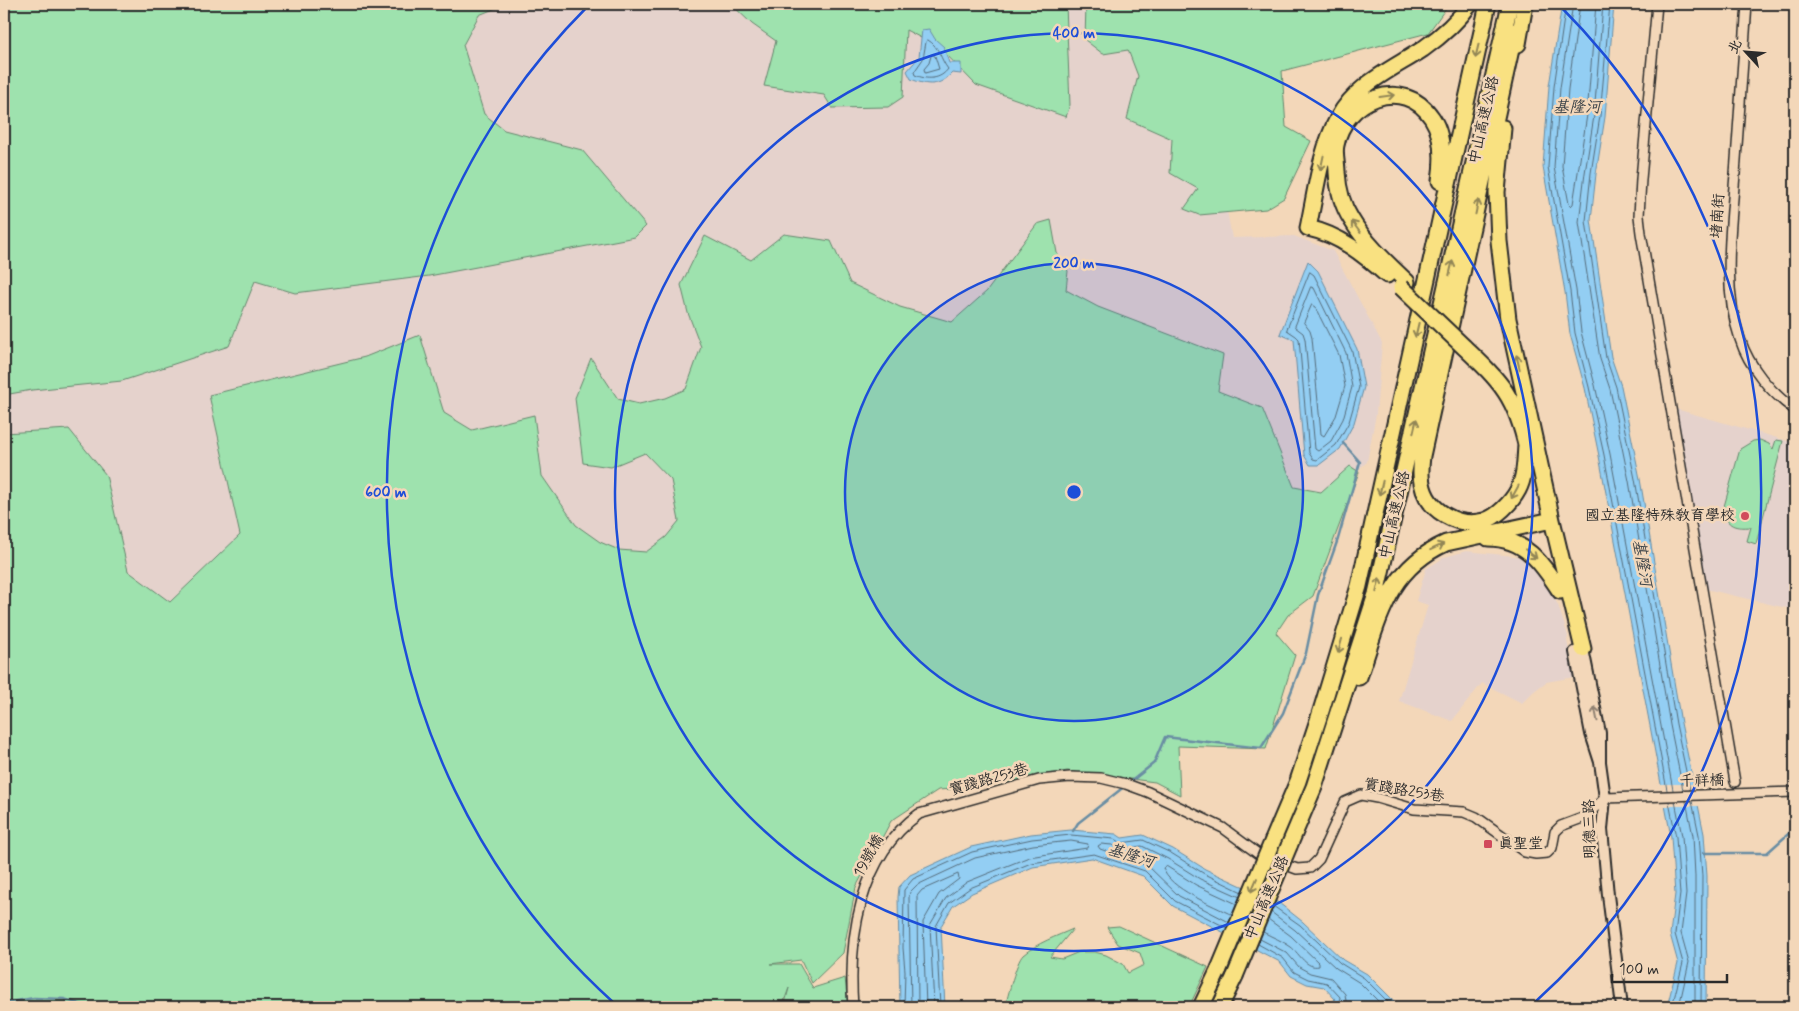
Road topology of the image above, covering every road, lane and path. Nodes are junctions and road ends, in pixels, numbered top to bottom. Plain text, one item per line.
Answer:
1 (1470, 4) edge
2 (1488, 4) edge
3 (1510, 4) edge
4 (1520, 4) edge
5 (1525, 4) edge
6 (1658, 4) edge
7 (1747, 4) edge
8 (1432, 262) junction
9 (1404, 284) junction
10 (1795, 410) edge
11 (1531, 444) junction
12 (1547, 521) junction
13 (1469, 538) junction
14 (1560, 591) junction
15 (1579, 650) junction
16 (1735, 782) dead end
17 (1314, 787) junction
18 (1795, 792) edge
19 (1605, 798) junction
20 (919, 814) joint
21 (853, 1007) edge
22 (1201, 1007) edge
23 (1220, 1007) edge
24 (1622, 1007) edge

1 -> 9 highway
2 -> 8 highway, 中山高速公路
17 -> 3 highway, 中山高速公路
11 -> 4 highway
11 -> 5 highway
6 - 16 street
7 - 10 street, 堵南街
9 -> 8 highway
8 -> 22 highway, 中山高速公路, bridge
9 - 11 highway
11 - 12 highway
12 - 13 highway
12 - 14 highway
12 - 15 highway
13 -> 14 highway
17 -> 13 highway
14 - 15 highway
15 - 19 street, 明德三路
17 - 23 highway, 中山高速公路, bridge
18 - 19 street, 千祥橋
19 - 20 street, 實踐路253巷
19 - 24 street, 明德三路
20 - 21 street, 19號橋

